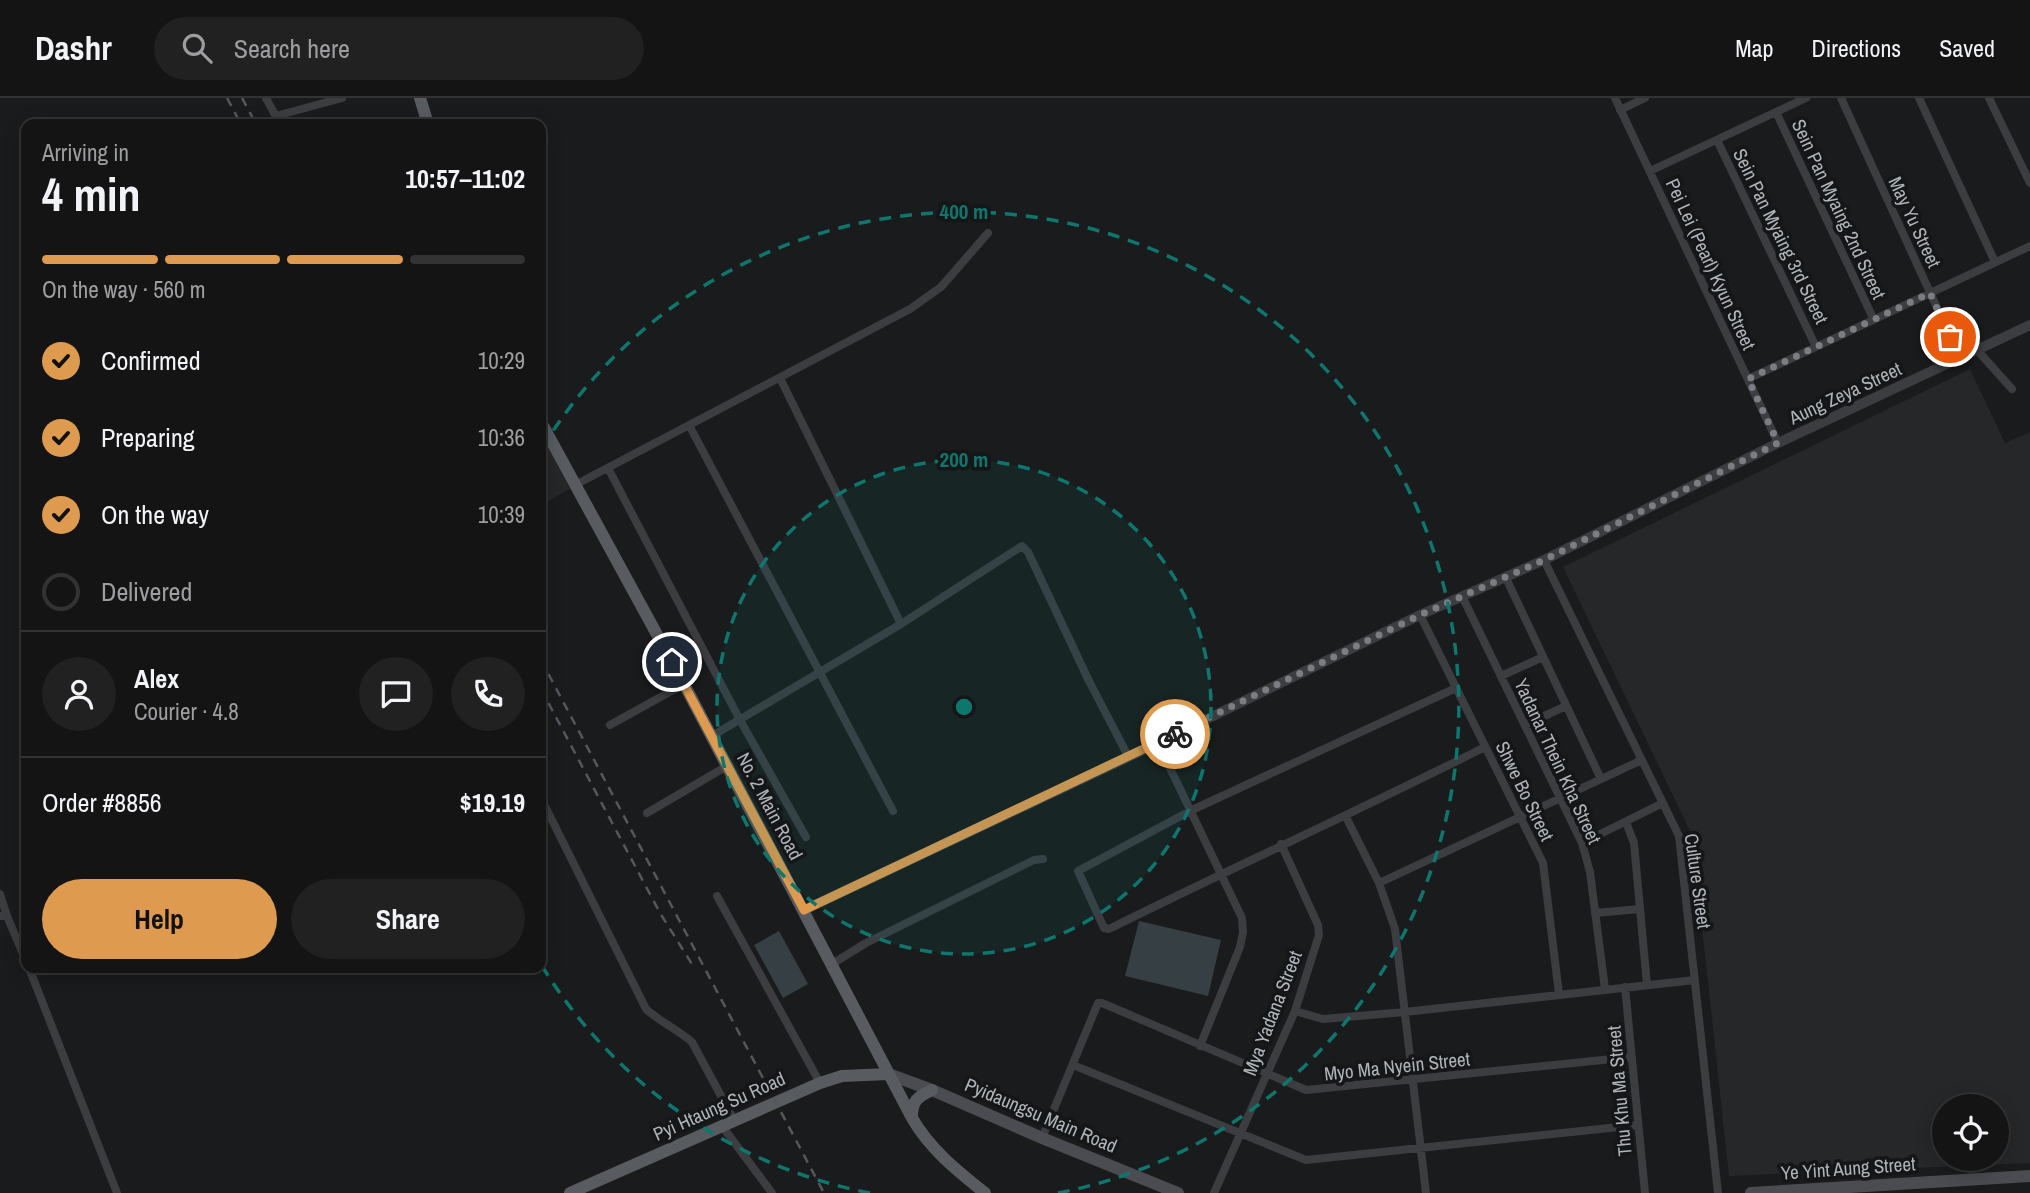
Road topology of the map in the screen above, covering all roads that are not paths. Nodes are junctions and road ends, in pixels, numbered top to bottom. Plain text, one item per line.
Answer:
1 (265, 98) edge
2 (342, 98) edge
3 (420, 98) edge
4 (1615, 98) edge
5 (1645, 98) edge
6 (1805, 98) edge
7 (1841, 98) edge
8 (1919, 98) edge
9 (1989, 98) edge
10 (1620, 110) junction
11 (1776, 112) junction
12 (277, 119) edge
13 (281, 119) edge
14 (426, 119) edge
15 (1717, 139) junction
16 (1650, 171) junction
17 (2030, 183) edge
18 (988, 233) dead end
19 (2030, 246) edge
20 (1995, 262) junction
21 (1930, 293) junction
22 (1874, 320) junction
23 (2030, 326) edge
24 (1816, 346) junction
25 (1977, 350) junction
26 (1960, 358) junction
27 (779, 377) junction
28 (1748, 379) junction
29 (2012, 389) dead end
30 (690, 425) junction
31 (546, 431) edge
32 (1778, 443) junction
33 (608, 468) junction
34 (575, 485) junction
35 (1544, 560) junction
36 (1506, 578) junction
37 (1462, 596) junction
38 (1420, 615) junction
39 (901, 624) junction
40 (1543, 657) junction
41 (819, 673) junction
42 (1501, 676) junction
43 (684, 684) junction
44 (1456, 688) junction
45 (1566, 706) junction
46 (740, 720) junction
47 (610, 725) dead end
48 (1525, 725) junction
49 (712, 736) junction
50 (1158, 743) junction
51 (1485, 747) junction
52 (1128, 756) junction
53 (1642, 760) junction
54 (727, 766) junction
55 (1601, 779) junction
56 (1561, 797) junction
57 (1663, 803) junction
58 (546, 808) edge
59 (1192, 810) junction
60 (893, 811) dead end
61 (647, 813) dead end
62 (1520, 816) junction
63 (1346, 817) junction
64 (1626, 821) junction
65 (806, 837) dead end
66 (1582, 843) junction
67 (1281, 844) junction
68 (1043, 859) dead end
69 (1222, 873) junction
70 (1379, 883) junction
71 (0, 894) edge
72 (717, 896) dead end
73 (1640, 909) junction
74 (804, 910) junction
75 (1595, 914) junction
76 (4, 916) edge
77 (21, 951) edge
78 (832, 964) junction
79 (31, 973) edge
80 (1695, 980) junction
81 (1647, 985) junction
82 (1625, 987) junction
83 (1605, 989) junction
84 (1559, 994) junction
85 (1294, 1011) junction
86 (1405, 1012) junction
87 (1200, 1046) junction
88 (1632, 1057) junction
89 (1073, 1065) junction
90 (888, 1074) junction
91 (1267, 1074) junction
92 (1412, 1081) junction
93 (820, 1083) junction
94 (932, 1090) junction
95 (912, 1118) junction
96 (728, 1123) junction
97 (1638, 1125) junction
98 (1241, 1133) junction
99 (1042, 1138) junction
100 (1420, 1149) junction
101 (2030, 1176) edge
102 (117, 1193) edge
103 (570, 1193) edge
104 (772, 1193) edge
105 (985, 1193) edge
106 (1178, 1193) edge
107 (1214, 1193) edge
108 (1426, 1193) edge
109 (1645, 1193) edge
110 (1718, 1193) edge
111 (1751, 1193) edge

1 - 12 street
2 - 13 street
3 - 14 main road
4 - 10 street, Pei Lei (Pearl) Kyun Street
5 - 10 street
6 - 11 street
7 - 21 street, May Yu Street
8 - 20 street
9 - 17 street
10 - 16 street, Pei Lei (Pearl) Kyun Street
11 - 15 street
11 - 22 street, Sein Pan Myaing 2nd Street
15 - 16 street
15 - 24 street, Sein Pan Myaing 3rd Street
16 - 28 street, Pei Lei (Pearl) Kyun Street
18 - 27 street
19 - 20 street
20 - 21 street
21 - 22 street
21 - 26 street, May Yu Street
22 - 24 street
23 - 25 street, Aung Zeya Street
24 - 28 street
25 - 26 street, Aung Zeya Street
25 - 29 street
26 - 32 street, Aung Zeya Street
27 - 30 street
27 - 39 street
28 - 32 street, Pei Lei (Pearl) Kyun Street
30 - 33 street
30 - 41 street
31 - 34 main road, No. 2 Main Road
32 - 35 street, Aung Zeya Street
33 - 34 street
33 - 46 street
34 - 43 main road, No. 2 Main Road
35 - 36 street, Aung Zeya Street
35 - 53 street, Culture Street
36 - 37 street, Aung Zeya Street
36 - 40 street
37 - 38 street, Aung Zeya Street
37 - 42 street, Yadanar Thein Kha Street
38 - 44 street, Shwe Bo Street
38 - 50 street, Aung Zeya Street
39 - 41 street
39 - 52 street
40 - 42 street
40 - 45 street
41 - 46 street
41 - 60 street
42 - 48 street, Yadanar Thein Kha Street
43 - 47 street
43 - 49 main road, No. 2 Main Road
44 - 51 street, Shwe Bo Street
44 - 59 street
45 - 48 street
45 - 55 street
46 - 49 street
46 - 65 street
48 - 56 street, Yadanar Thein Kha Street
49 - 54 main road, No. 2 Main Road
50 - 52 street, Aung Zeya Street
50 - 59 street
51 - 62 street, Shwe Bo Street
51 - 63 street
52 - 74 street, Aung Zeya Street
53 - 55 street
53 - 57 street, Culture Street
54 - 61 street
54 - 74 main road, No. 2 Main Road
55 - 56 street
56 - 62 street
56 - 66 street, Yadanar Thein Kha Street
57 - 64 street
57 - 80 street, Culture Street
58 - 96 street
59 - 69 street
59 - 69 street
62 - 70 street
62 - 84 street, Shwe Bo Street
63 - 67 street
63 - 70 street
64 - 66 street
64 - 73 street
66 - 75 street, Yadanar Thein Kha Street
67 - 69 street
67 - 85 street, Mya Yadana Street
68 - 78 street
69 - 87 street
70 - 86 street
71 - 76 street
72 - 93 street
73 - 75 street
73 - 81 street
74 - 78 main road, No. 2 Main Road
75 - 83 street, Yadanar Thein Kha Street
76 - 77 street
78 - 90 main road, No. 2 Main Road
79 - 102 street
80 - 81 street
80 - 110 street, Culture Street
81 - 82 street
82 - 83 street
82 - 88 street, Thu Khu Ma Street
83 - 84 street
84 - 86 street
85 - 86 street
85 - 91 street, Mya Yadana Street
86 - 92 street
87 - 89 street, Myo Ma Nyein Street
87 - 91 street, Myo Ma Nyein Street
88 - 92 street, Myo Ma Nyein Street
88 - 97 street, Thu Khu Ma Street
89 - 98 street
89 - 99 street
90 - 93 main road, Pyi Htaung Su Road
90 - 94 main road, Pyidaungsu Main Road
90 - 95 main road, No. 2 Main Road
91 - 92 street, Myo Ma Nyein Street
91 - 98 street, Mya Yadana Street
92 - 100 street
93 - 96 main road, Pyi Htaung Su Road
94 - 95 main road
94 - 99 main road, Pyidaungsu Main Road
95 - 105 main road, No. 2 Main Road
96 - 103 main road, Pyi Htaung Su Road
96 - 104 street
97 - 100 street
97 - 109 street, Thu Khu Ma Street
98 - 100 street
98 - 107 street, Mya Yadana Street
99 - 106 main road, Pyidaungsu Main Road
100 - 108 street
101 - 111 main road, Ye Yint Aung Street

